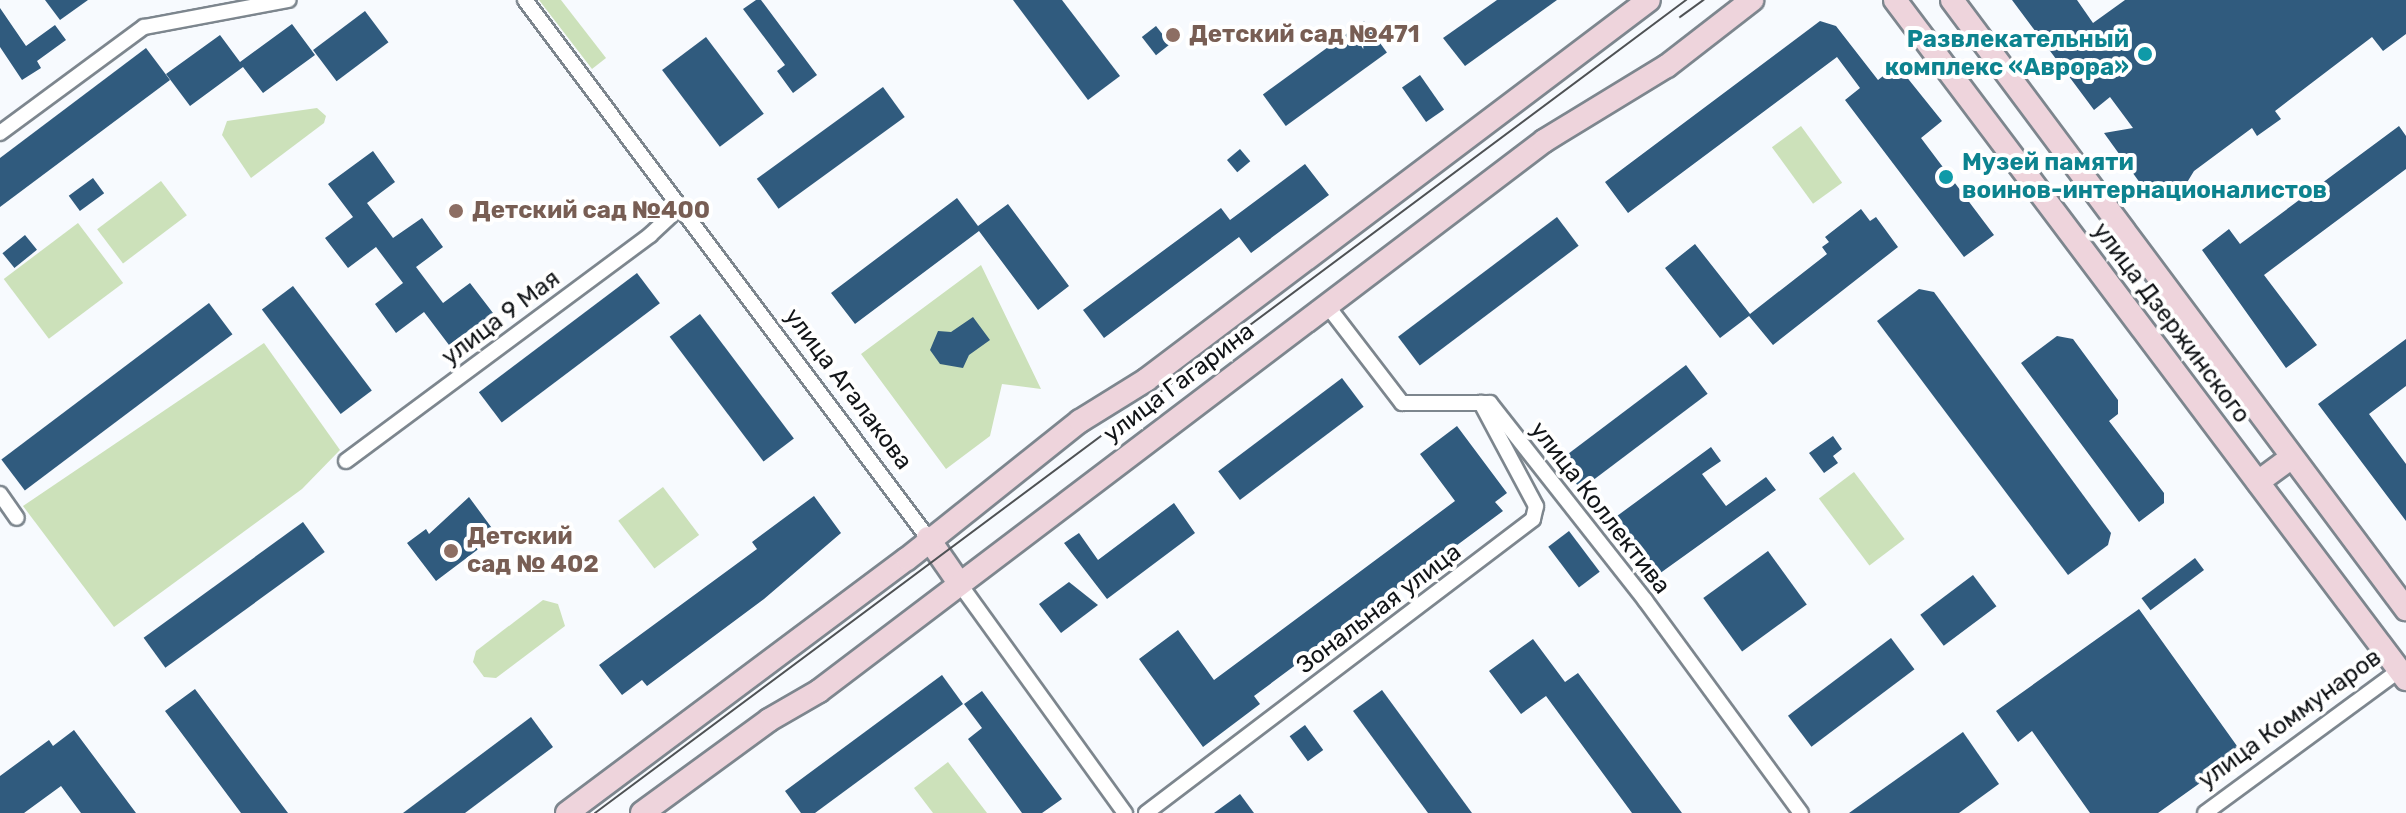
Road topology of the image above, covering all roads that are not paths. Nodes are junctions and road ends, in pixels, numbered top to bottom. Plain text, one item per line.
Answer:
1 (288, 0) edge
2 (525, 0) edge
3 (1649, 0) edge
4 (1752, 0) edge
5 (1895, 0) edge
6 (1952, 0) edge
7 (0, 133) edge
8 (680, 207) junction
9 (1326, 304) junction
10 (1481, 403) junction
11 (2292, 457) junction
12 (346, 461) dead end
13 (2258, 482) junction
14 (0, 494) edge
15 (17, 518) dead end
16 (928, 538) junction
17 (959, 583) junction
18 (2406, 609) edge
19 (2404, 672) edge
20 (567, 813) edge
21 (642, 813) edge
22 (1125, 813) edge
23 (1146, 813) edge
24 (1801, 813) edge
25 (2205, 813) edge

1 - 7 street
2 - 8 street, улица Агалакова
3 - 16 main road, улица Гагарина
4 - 9 main road, улица Гагарина
5 - 13 main road, улица Дзержинского
6 - 11 main road, улица Дзержинского
8 - 12 street, улица 9 Мая
8 - 16 street, улица Агалакова
9 - 10 street
9 - 17 main road, улица Гагарина
10 - 23 street, Зональная улица
10 - 24 street, улица Коллектива
11 - 13 main road
11 - 18 main road, улица Дзержинского
13 - 19 main road, улица Дзержинского
14 - 15 street
16 - 17 main road, улица Агалакова
16 - 20 main road, улица Гагарина
17 - 21 main road, улица Гагарина
17 - 22 street, улица Агалакова
19 - 25 street, улица Коммунаров

